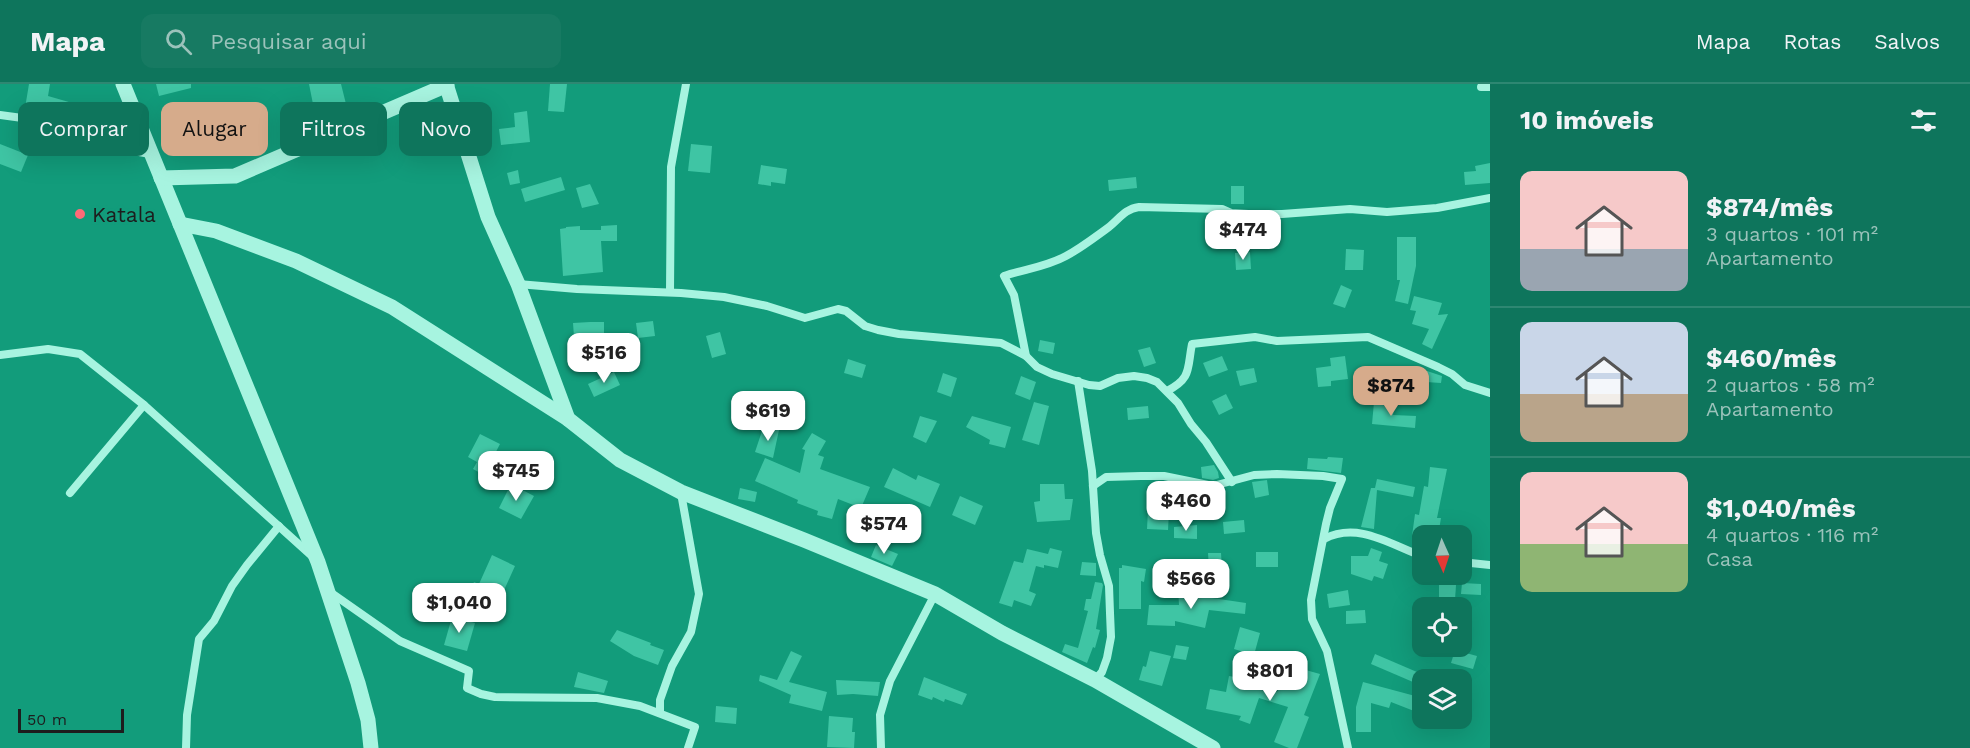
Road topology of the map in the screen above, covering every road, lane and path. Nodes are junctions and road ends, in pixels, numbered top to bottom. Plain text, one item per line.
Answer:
1 (123, 84) edge
2 (686, 84) edge
3 (447, 85) edge
4 (0, 115) edge
5 (152, 154) junction
6 (161, 178) junction
7 (1490, 198) edge
8 (180, 224) junction
9 (518, 284) junction
10 (670, 292) junction
11 (0, 355) edge
12 (1026, 356) junction
13 (1078, 381) junction
14 (1167, 391) junction
15 (1490, 393) edge
16 (144, 405) junction
17 (568, 419) junction
18 (1232, 482) junction
19 (1093, 486) junction
20 (681, 492) junction
21 (70, 493) dead end
22 (279, 526) junction
23 (1324, 539) junction
24 (1412, 552) edge
25 (318, 562) junction
26 (1472, 563) edge
27 (1490, 565) edge
28 (328, 590) junction
29 (936, 594) junction
30 (1095, 680) junction
31 (660, 713) junction
32 (186, 748) edge
33 (371, 748) edge
34 (688, 748) edge
35 (881, 748) edge
36 (1213, 748) edge
37 (1348, 748) edge

1 - 5 street
2 - 10 lane
3 - 6 street
3 - 9 street
4 - 5 lane
5 - 6 street
6 - 8 street
7 - 12 lane
8 - 17 street
8 - 25 street
9 - 10 lane
9 - 17 street
10 - 12 lane
11 - 16 lane
12 - 13 lane
13 - 14 lane
13 - 19 lane
14 - 15 lane
14 - 18 lane
16 - 21 lane
16 - 22 lane
17 - 20 street
18 - 19 lane
18 - 23 lane
19 - 30 lane
20 - 29 street
20 - 31 lane
22 - 25 lane
22 - 32 lane
23 - 24 lane
23 - 37 lane
25 - 28 street
26 - 27 lane
28 - 31 lane
28 - 33 street
29 - 30 street
29 - 35 lane
30 - 36 street
31 - 34 lane

